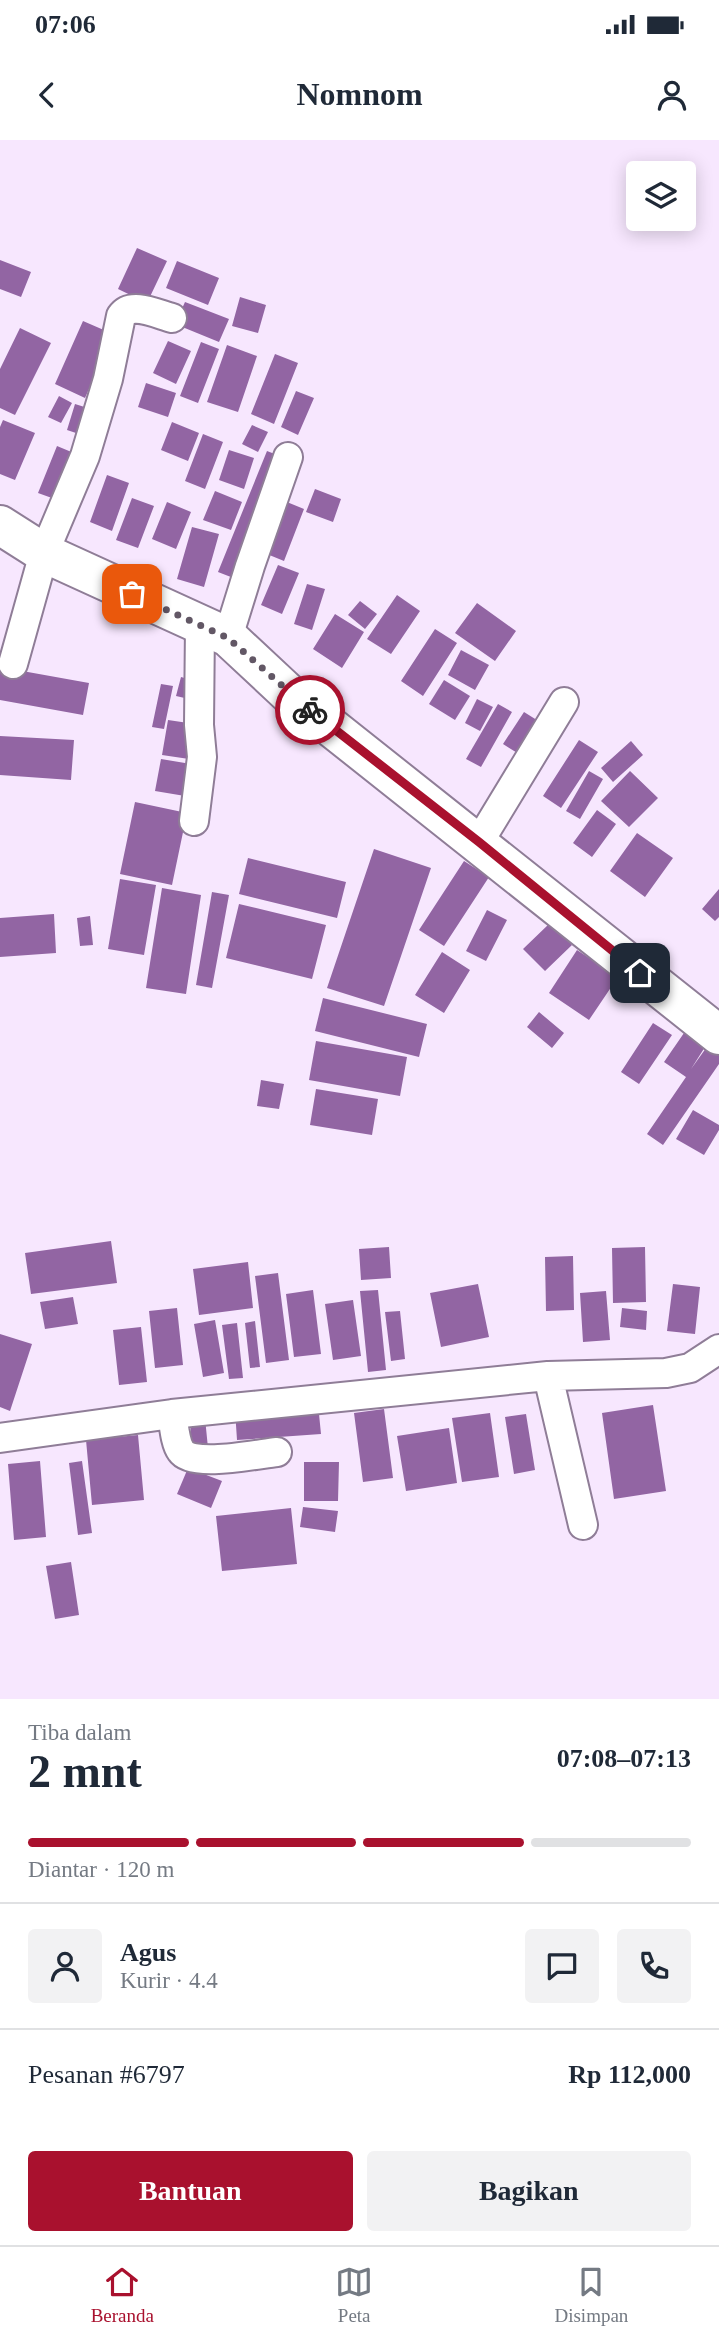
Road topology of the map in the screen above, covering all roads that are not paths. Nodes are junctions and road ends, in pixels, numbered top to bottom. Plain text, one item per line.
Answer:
1 (172, 318) dead end
2 (288, 457) dead end
3 (0, 524) edge
4 (44, 553) junction
5 (214, 631) junction
6 (13, 664) dead end
7 (564, 702) dead end
8 (194, 821) dead end
9 (479, 842) junction
10 (719, 1035) edge
11 (719, 1349) edge
12 (548, 1376) junction
13 (172, 1414) junction
14 (0, 1438) edge
15 (277, 1452) dead end
16 (583, 1525) dead end

1 - 4 street
2 - 5 street
3 - 4 main road
4 - 5 main road
4 - 6 street
5 - 8 street
5 - 9 main road
7 - 9 street
9 - 10 main road
11 - 12 street
12 - 13 street
12 - 16 street
13 - 14 street
13 - 15 street

